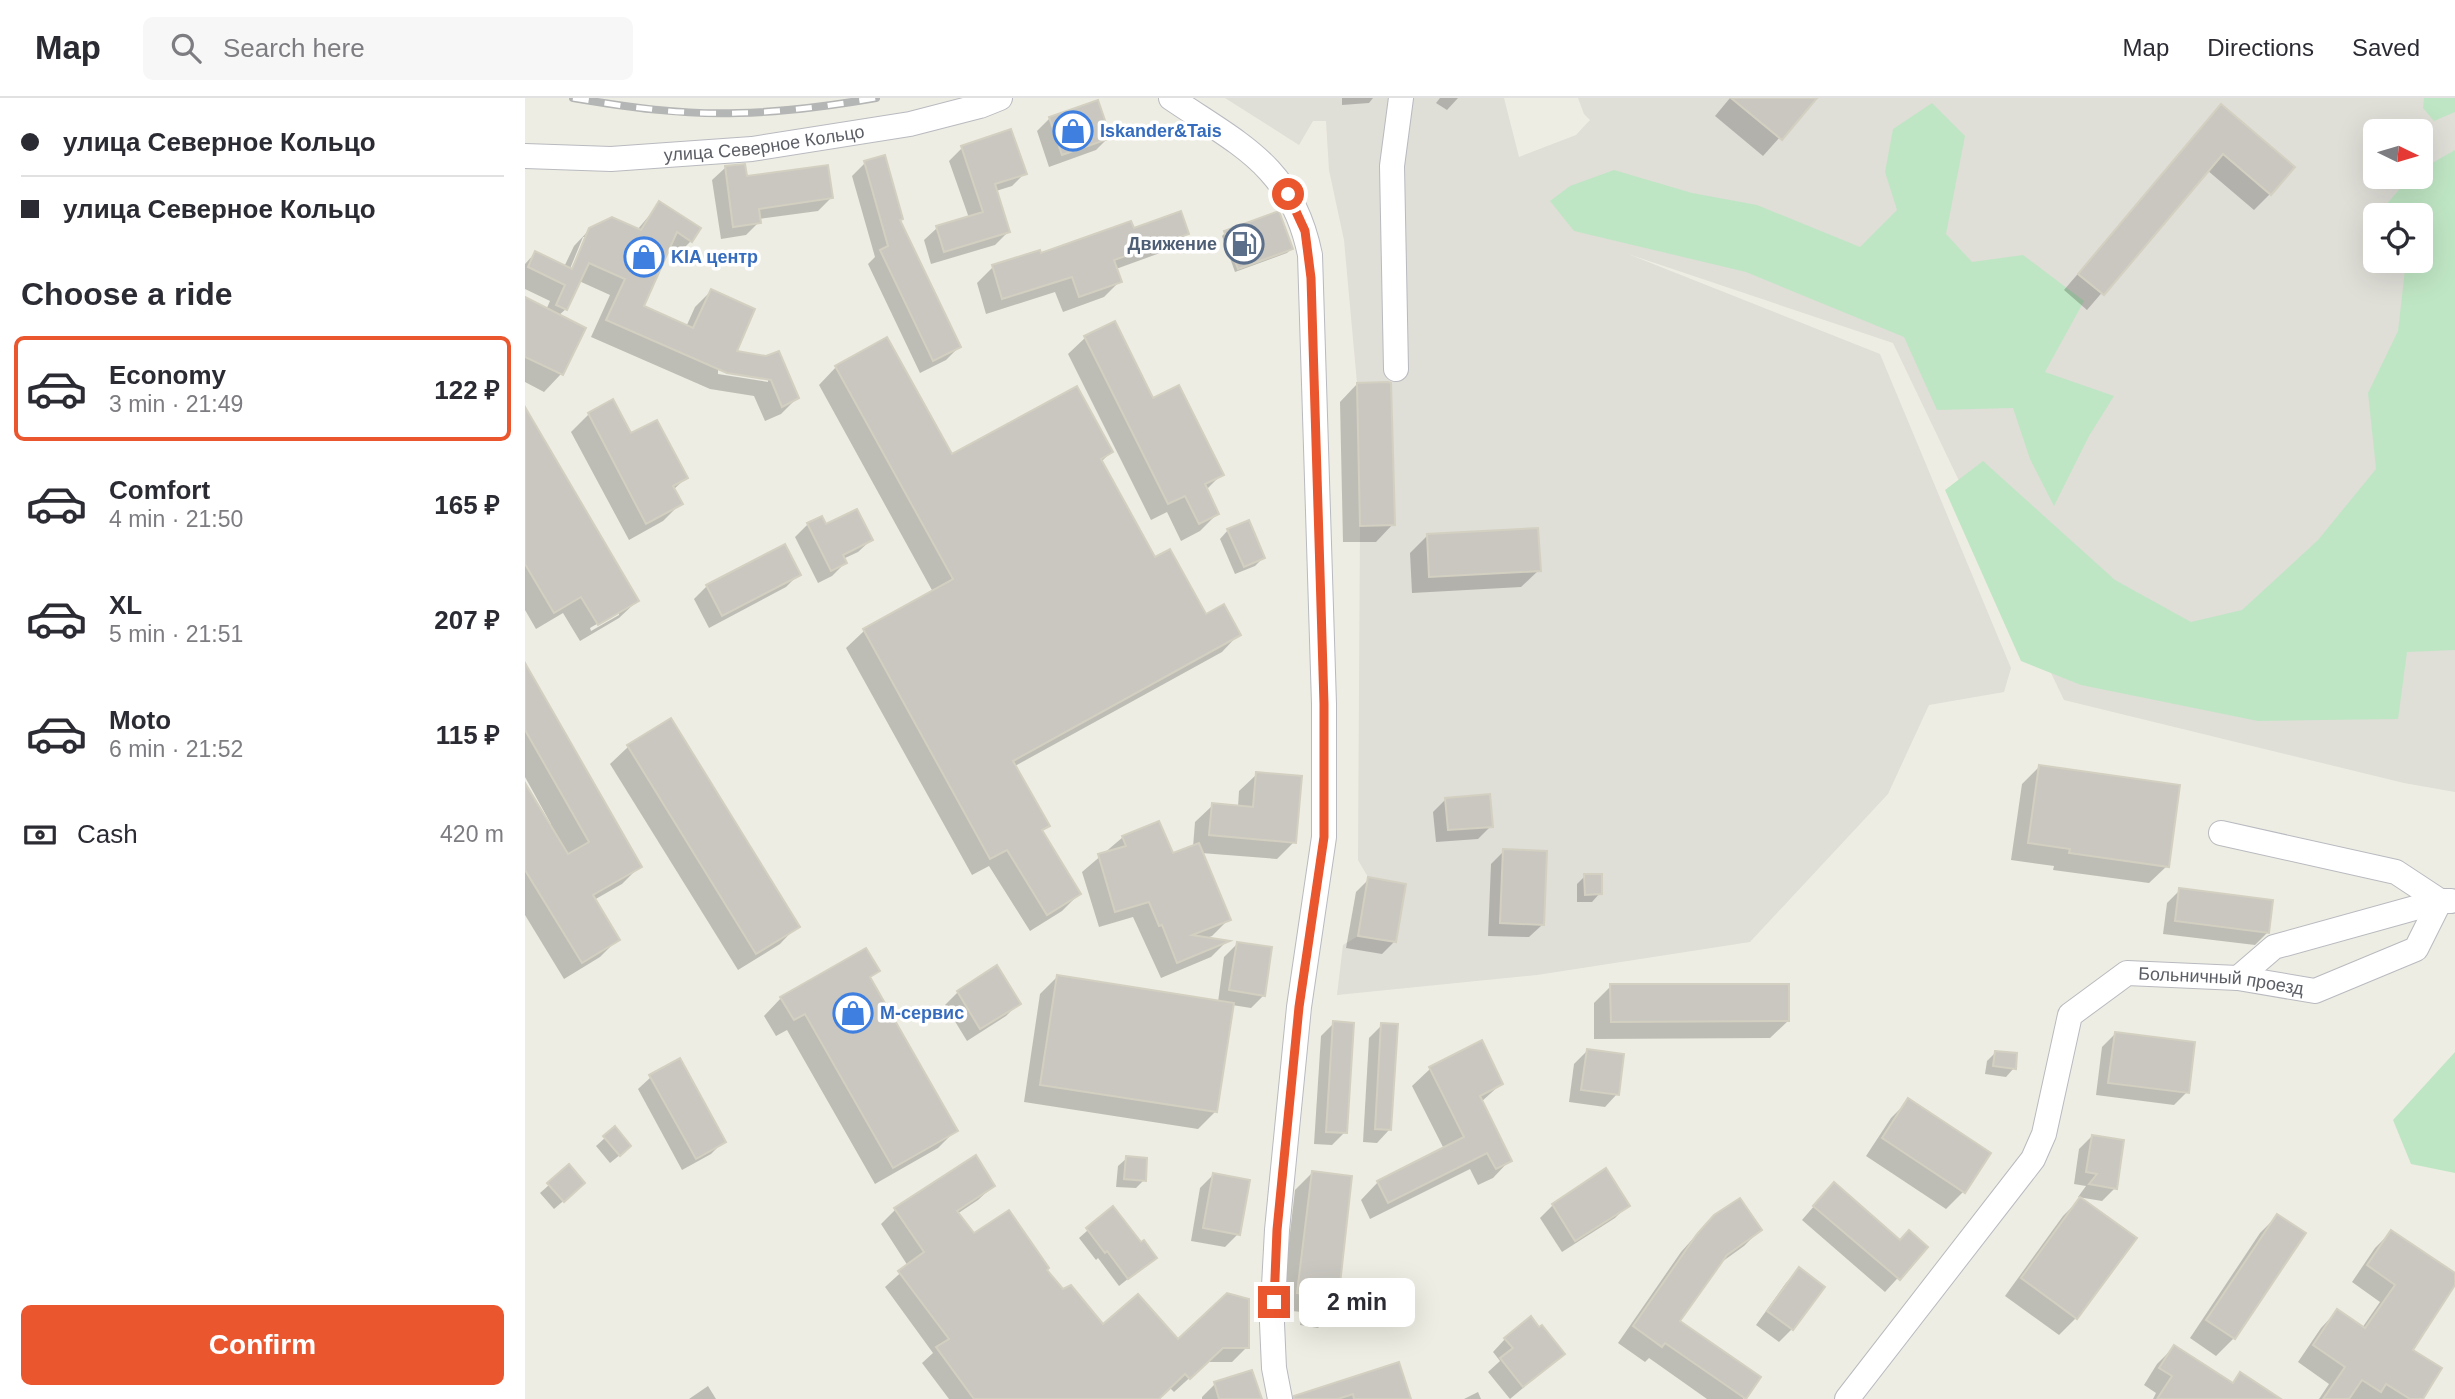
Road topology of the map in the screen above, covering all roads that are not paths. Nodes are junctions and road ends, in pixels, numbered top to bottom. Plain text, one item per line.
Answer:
1 (1000, 98) edge
2 (1171, 98) edge
3 (1401, 98) edge
4 (525, 156) edge
5 (1396, 369) dead end
6 (2221, 833) dead end
7 (2447, 901) edge
8 (2238, 978) junction
9 (1280, 1399) edge
10 (1847, 1399) edge

1 - 4 street, улица Северное Кольцо
2 - 9 street
3 - 5 street
6 - 7 street
7 - 8 street
7 - 8 street, Больничный проезд
8 - 10 street, Больничный проезд

